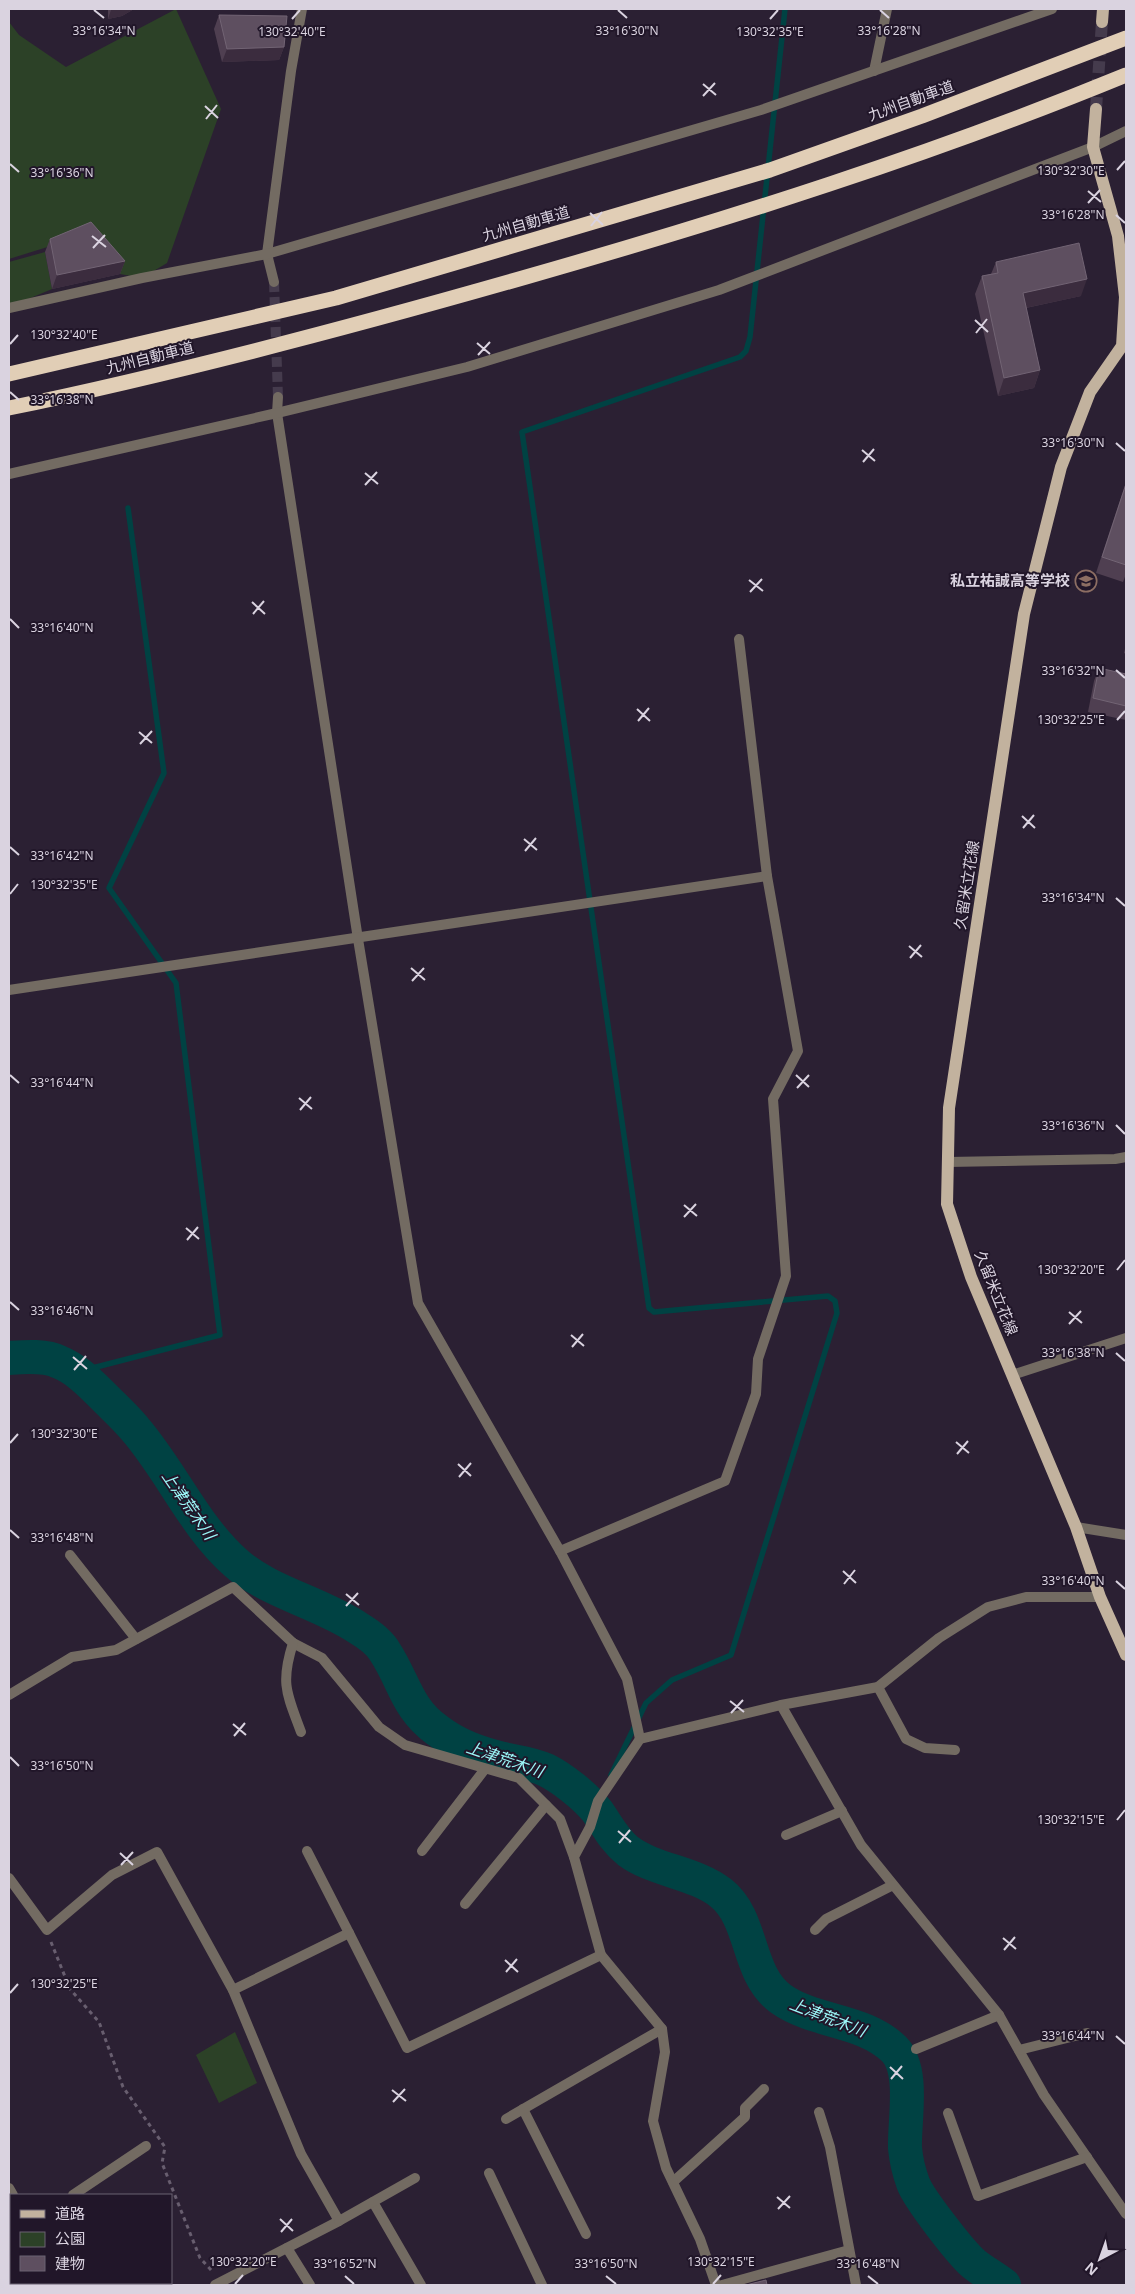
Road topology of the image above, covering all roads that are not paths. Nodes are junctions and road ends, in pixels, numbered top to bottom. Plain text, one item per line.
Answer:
1 (302, 9) edge
2 (887, 9) edge
3 (1052, 9) edge
4 (1103, 9) edge
5 (1102, 22) tunnel mouth
6 (1126, 38) edge
7 (874, 71) junction
8 (1126, 75) edge
9 (1096, 109) tunnel mouth
10 (1126, 131) edge
11 (1093, 147) junction
12 (267, 254) junction
13 (274, 282) tunnel mouth
14 (9, 308) edge
15 (9, 374) edge
16 (278, 397) tunnel mouth
17 (9, 408) edge
18 (277, 413) junction
19 (9, 474) edge
20 (739, 639) dead end
21 (767, 876) junction
22 (358, 939) junction
23 (9, 990) edge
24 (1126, 1157) edge
25 (948, 1162) junction
26 (1126, 1338) edge
27 (1012, 1375) junction
28 (1076, 1527) junction
29 (1126, 1534) edge
30 (560, 1551) junction
31 (70, 1555) dead end
32 (1100, 1597) junction
33 (136, 1639) junction
34 (293, 1643) junction
35 (1126, 1655) edge
36 (878, 1687) junction
37 (9, 1695) edge
38 (781, 1705) junction
39 (301, 1732) dead end
40 (640, 1739) junction
41 (955, 1750) dead end
42 (485, 1769) junction
43 (546, 1805) junction
44 (842, 1812) junction
45 (786, 1835) dead end
46 (422, 1850) dead end
47 (307, 1852) dead end
48 (574, 1857) junction
49 (9, 1878) edge
50 (893, 1884) junction
51 (465, 1904) dead end
52 (815, 1930) dead end
53 (349, 1933) junction
54 (600, 1955) junction
55 (233, 1990) junction
56 (999, 2015) junction
57 (662, 2029) junction
58 (1087, 2033) dead end
59 (916, 2049) dead end
60 (1019, 2050) junction
61 (764, 2089) dead end
62 (523, 2109) junction
63 (819, 2112) dead end
64 (948, 2113) dead end
65 (506, 2119) dead end
66 (146, 2146) dead end
67 (1087, 2158) junction
68 (490, 2174) dead end
69 (415, 2178) dead end
70 (673, 2182) junction
71 (74, 2194) edge
72 (373, 2202) junction
73 (1126, 2214) edge
74 (339, 2221) junction
75 (586, 2234) dead end
76 (287, 2248) junction
77 (849, 2250) junction
78 (218, 2284) edge
79 (310, 2285) edge
80 (420, 2285) edge
81 (542, 2285) edge
82 (716, 2285) edge
83 (722, 2285) edge
84 (856, 2285) edge

1 - 12 street
2 - 7 street
3 - 7 street
4 - 5 main road
6 - 15 highway, 九州自動車道
7 - 12 street
8 - 17 highway, 九州自動車道
9 - 11 main road, 久留米立花線
10 - 11 street
11 - 18 street
11 - 25 main road, 久留米立花線
12 - 13 street
12 - 14 street
16 - 18 street
18 - 19 street
18 - 22 street
20 - 21 street
21 - 22 street
21 - 30 street
22 - 23 street
22 - 30 street
24 - 25 street
25 - 27 main road, 久留米立花線
26 - 27 street
27 - 28 main road, 久留米立花線
28 - 29 street
28 - 32 main road, 久留米立花線
30 - 40 street
31 - 33 street
32 - 35 main road, 久留米立花線
32 - 36 street
33 - 34 street
33 - 37 street
34 - 39 street
34 - 42 street
36 - 38 street
36 - 41 street
38 - 40 street
38 - 44 street
40 - 48 street
42 - 43 street
42 - 46 street
43 - 48 street
43 - 51 street
44 - 45 street
44 - 50 street
47 - 53 street
48 - 54 street
49 - 55 street
50 - 52 street
50 - 56 street
53 - 54 street
53 - 55 street
54 - 57 street
55 - 74 street
56 - 59 street
56 - 60 street
57 - 62 street
57 - 70 street
58 - 60 street
60 - 67 street
61 - 70 street
62 - 65 street
62 - 75 street
63 - 77 street
64 - 67 street
66 - 71 street
67 - 73 street
68 - 81 street
69 - 72 street
70 - 82 street
72 - 74 street
72 - 80 street
74 - 76 street
76 - 78 street
76 - 79 street
77 - 83 street
77 - 84 street

